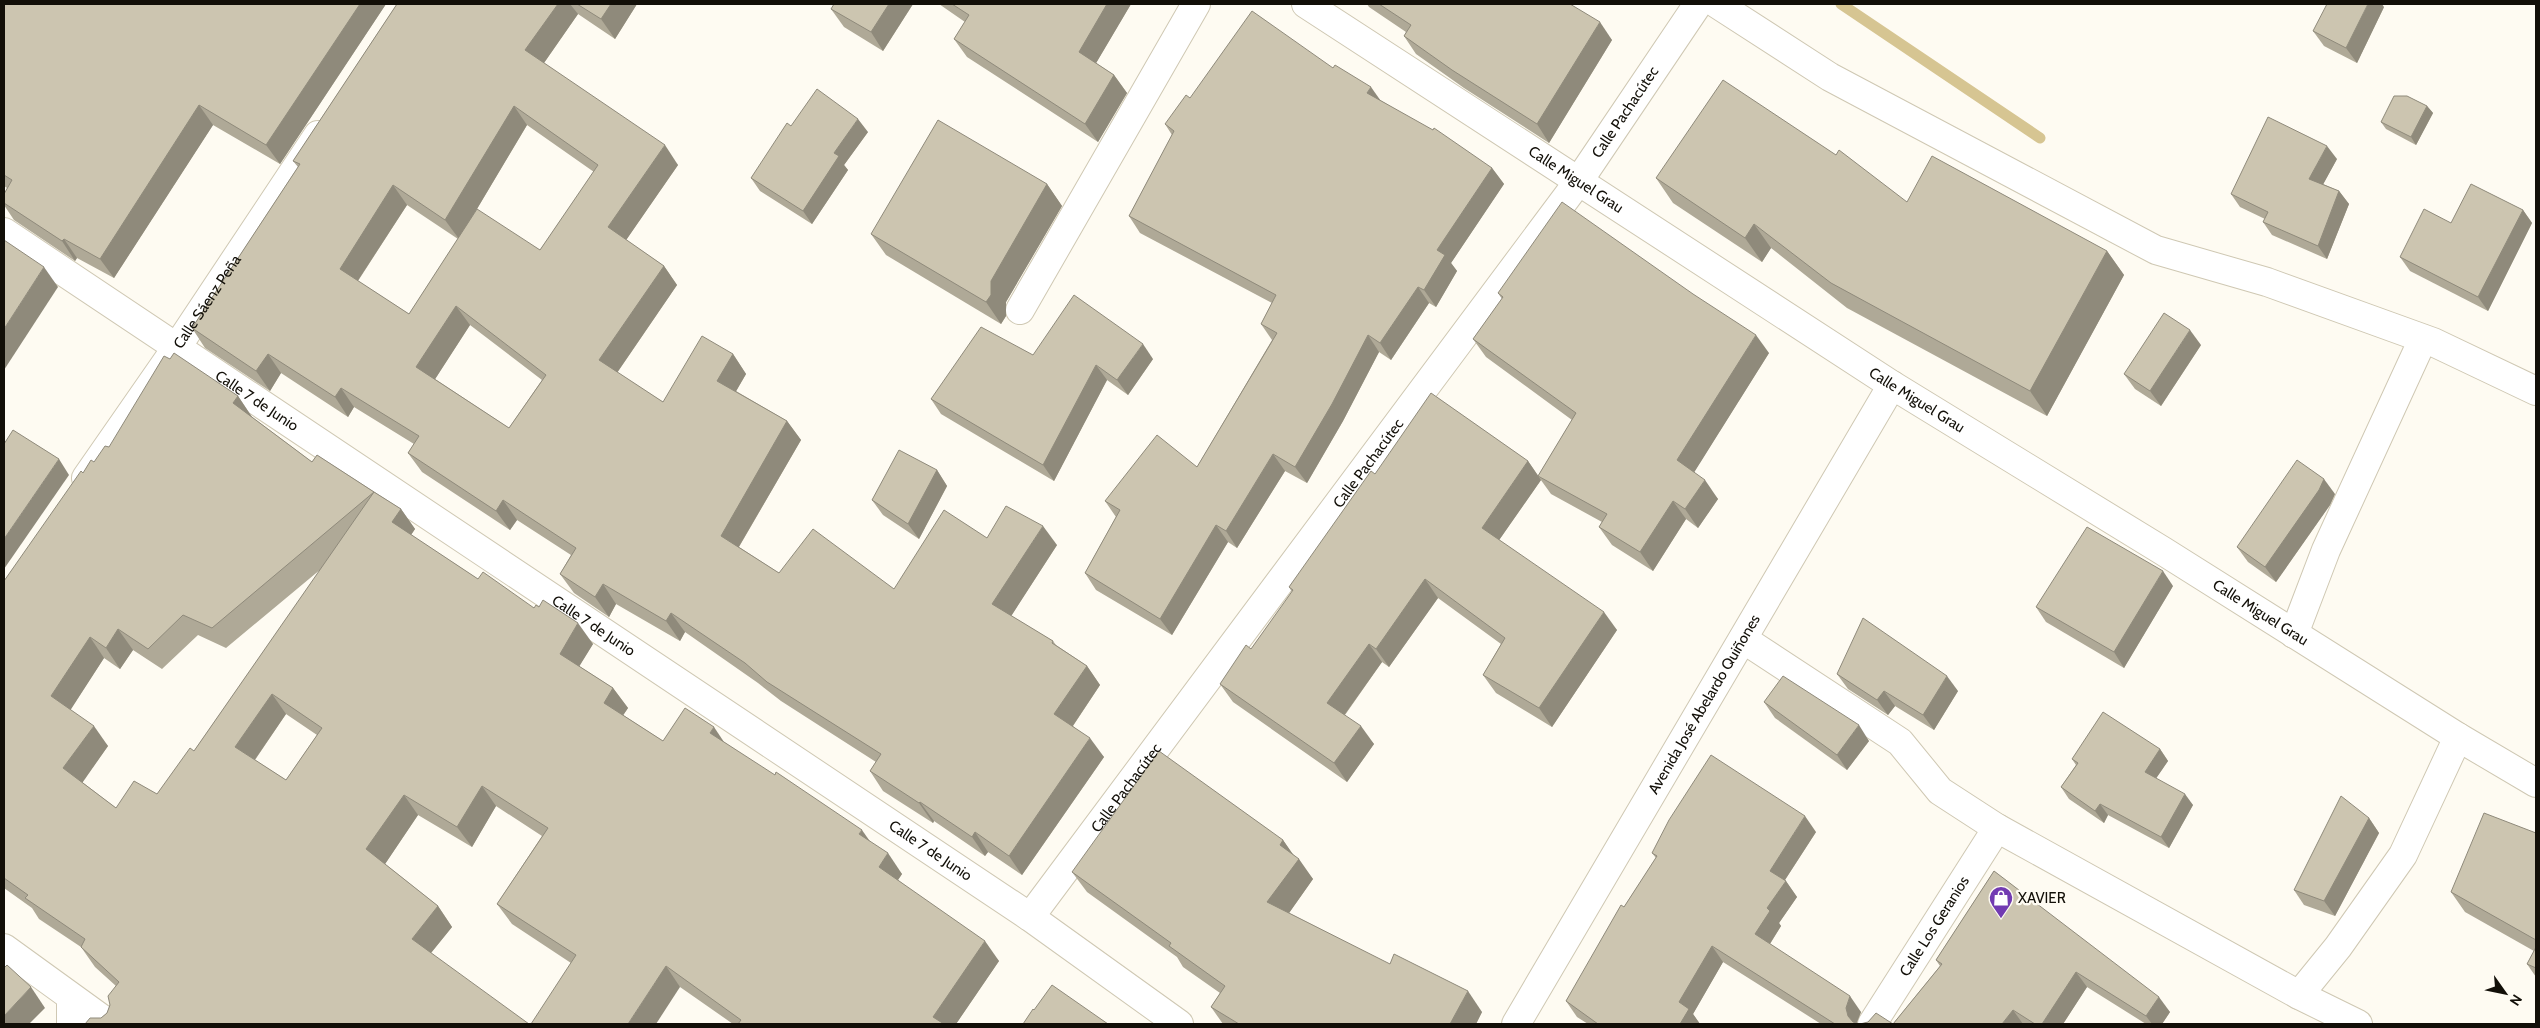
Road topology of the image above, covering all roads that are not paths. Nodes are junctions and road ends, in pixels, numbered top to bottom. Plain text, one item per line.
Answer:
1 (1196, 4) edge
2 (1306, 4) edge
3 (1698, 4) edge
4 (1717, 4) edge
5 (329, 118) edge
6 (1578, 182) junction
7 (4, 232) edge
8 (1020, 310) dead end
9 (2423, 339) junction
10 (177, 347) junction
11 (1892, 385) junction
12 (2536, 391) edge
13 (71, 500) edge
14 (2294, 634) junction
15 (1743, 639) junction
16 (2458, 737) junction
17 (2536, 782) edge
18 (1998, 828) junction
19 (1030, 917) junction
20 (4, 948) edge
21 (2299, 995) junction
22 (71, 1011) edge
23 (109, 1024) edge
24 (1179, 1024) edge
25 (1516, 1024) edge
26 (1872, 1024) edge
27 (2358, 1024) edge

1 - 8 street
2 - 6 street, Calle Miguel Grau
3 - 6 street, Calle Pachacútec
4 - 9 street
5 - 10 street, Calle Sáenz Peña
6 - 11 street, Calle Miguel Grau
6 - 19 street, Calle Pachacútec
7 - 10 street, Calle 7 de Junio
9 - 12 street
9 - 14 street
10 - 13 street, Calle Sáenz Peña
10 - 19 street, Calle 7 de Junio
11 - 14 street, Calle Miguel Grau
11 - 15 street, Avenida José Abelardo Quiñones
14 - 16 street, Calle Miguel Grau
15 - 18 street
15 - 25 street, Avenida José Abelardo Quiñones
16 - 17 street, Calle Miguel Grau
16 - 21 street
18 - 21 street
18 - 26 street, Calle Los Geranios
19 - 24 street, Calle 7 de Junio
20 - 22 street
21 - 27 street
22 - 23 street

